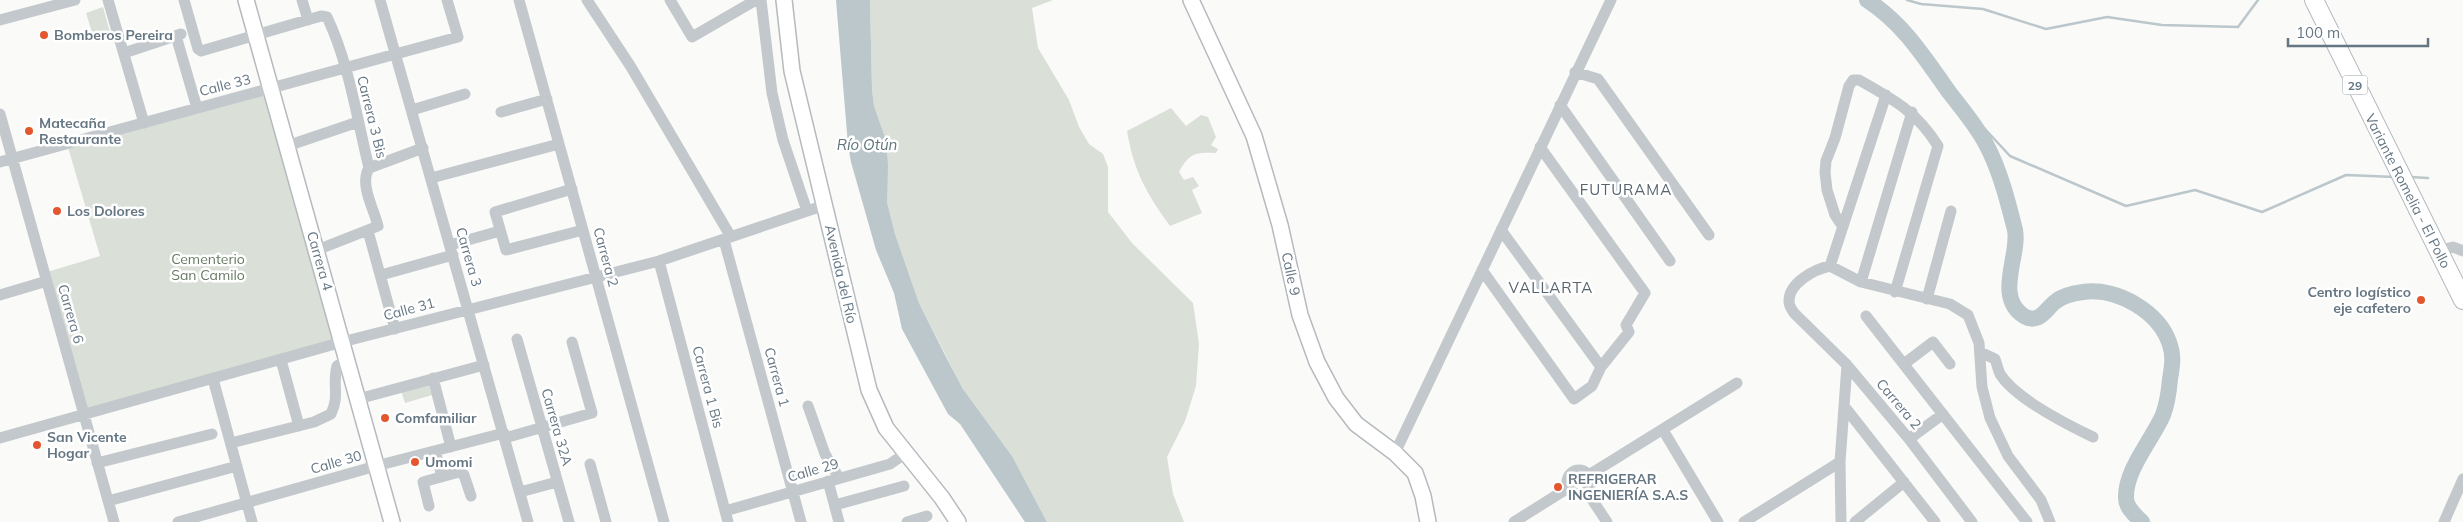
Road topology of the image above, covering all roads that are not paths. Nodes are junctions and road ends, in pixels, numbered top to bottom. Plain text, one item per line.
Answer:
1 (75, 0) edge
2 (108, 0) edge
3 (184, 0) edge
4 (246, 0) edge
5 (302, 0) edge
6 (380, 0) edge
7 (448, 0) edge
8 (519, 0) edge
9 (587, 0) edge
10 (670, 0) edge
11 (756, 0) edge
12 (761, 0) edge
13 (784, 0) edge
14 (1191, 0) edge
15 (1610, 0) edge
16 (2314, 0) edge
17 (0, 20) edge
18 (308, 20) junction
19 (192, 31) junction
20 (256, 35) junction
21 (176, 36) junction
22 (124, 53) junction
23 (397, 56) junction
24 (345, 69) junction
25 (1575, 72) junction
26 (272, 89) junction
27 (465, 94) dead end
28 (1886, 95) junction
29 (547, 99) junction
30 (1560, 105) junction
31 (197, 108) junction
32 (412, 110) junction
33 (501, 112) dead end
34 (1912, 112) junction
35 (0, 114) edge
36 (358, 122) junction
37 (144, 123) junction
38 (559, 144) junction
39 (287, 146) junction
40 (1540, 147) junction
41 (423, 148) junction
42 (12, 159) junction
43 (0, 162) edge
44 (369, 168) junction
45 (431, 178) junction
46 (572, 189) junction
47 (825, 205) junction
48 (807, 211) junction
49 (1951, 211) dead end
50 (1843, 227) junction
51 (373, 228) junction
52 (584, 230) junction
53 (1501, 230) junction
54 (500, 231) junction
55 (1709, 235) dead end
56 (728, 239) junction
57 (316, 250) junction
58 (452, 250) junction
59 (2438, 251) junction
60 (2463, 251) edge
61 (658, 260) junction
62 (1670, 261) dead end
63 (1830, 266) junction
64 (1482, 270) junction
65 (381, 275) junction
66 (596, 276) junction
67 (47, 281) junction
68 (1861, 282) junction
69 (1895, 292) junction
70 (0, 295) edge
71 (1927, 299) junction
72 (2463, 300) edge
73 (469, 309) junction
74 (1866, 316) dead end
75 (395, 329) junction
76 (517, 339) dead end
77 (342, 342) junction
78 (572, 342) dead end
79 (1980, 352) junction
80 (281, 360) junction
81 (347, 360) junction
82 (484, 364) junction
83 (1904, 364) junction
84 (1950, 364) dead end
85 (1846, 366) junction
86 (1601, 367) junction
87 (433, 378) junction
88 (213, 379) junction
89 (1737, 383) dead end
90 (358, 399) junction
91 (808, 406) dead end
92 (1844, 406) junction
93 (1943, 414) junction
94 (84, 416) junction
95 (299, 426) junction
96 (542, 428) junction
97 (1663, 430) junction
98 (212, 434) dead end
99 (504, 436) junction
100 (2093, 437) dead end
101 (0, 438) edge
102 (1909, 439) junction
103 (231, 443) junction
104 (451, 447) junction
105 (435, 451) junction
106 (906, 453) junction
107 (1395, 453) junction
108 (1840, 462) junction
109 (97, 463) junction
110 (590, 464) dead end
111 (237, 466) junction
112 (376, 466) junction
113 (1589, 475) junction
114 (442, 476) junction
115 (833, 479) junction
116 (2463, 479) edge
117 (557, 482) junction
118 (1904, 482) junction
119 (904, 486) dead end
120 (1568, 488) junction
121 (793, 491) junction
122 (520, 492) junction
123 (1587, 492) junction
124 (471, 496) dead end
125 (108, 501) junction
126 (247, 503) junction
127 (834, 505) junction
128 (429, 506) dead end
129 (927, 516) dead end
130 (727, 517) edge
131 (1930, 520) edge
132 (114, 522) edge
133 (178, 522) edge
134 (252, 522) edge
135 (392, 522) edge
136 (528, 522) edge
137 (568, 522) edge
138 (606, 522) edge
139 (664, 522) edge
140 (801, 522) edge
141 (839, 522) edge
142 (907, 522) edge
143 (958, 522) edge
144 (1428, 522) edge
145 (1514, 522) edge
146 (1607, 522) edge
147 (1718, 522) edge
148 (1744, 522) edge
149 (1841, 522) edge
150 (1855, 522) edge
151 (1972, 522) edge
152 (2027, 522) edge
153 (2050, 522) edge
154 (2444, 522) edge

1 - 17 street
2 - 22 street
3 - 19 street
4 - 20 main road, Carrera 4
5 - 18 street
6 - 23 street, Carrera 3
7 - 23 street, Calle 33
8 - 29 street, Carrera 2
9 - 56 street, Carrera 1
10 - 11 street
12 - 48 street
13 - 47 main road, Avenida del Río
14 - 107 main road, Calle 9
15 - 25 street
16 - 59 highway, Variante Romelia - El Pollo / 29
18 - 20 street
18 - 24 street, Carrera 3 Bis
19 - 20 street
19 - 21 street
20 - 26 main road, Carrera 4
21 - 22 street
21 - 31 street
22 - 37 street
23 - 24 street, Calle 33
23 - 32 street, Carrera 3
24 - 26 street, Calle 33
24 - 36 street, Carrera 3 Bis
25 - 30 street
25 - 55 street
26 - 31 street, Calle 33
26 - 39 main road, Carrera 4
27 - 32 street
28 - 34 street
28 - 50 street
28 - 50 street
29 - 33 street
29 - 38 street, Carrera 2
30 - 40 street
30 - 62 street
31 - 37 street, Calle 33
32 - 41 street, Carrera 3
34 - 68 street
34 - 69 street
35 - 42 street, Carrera 6
36 - 39 street
36 - 44 street, Carrera 3 Bis
37 - 42 street, Calle 33
38 - 45 street
38 - 46 street, Carrera 2
39 - 57 main road, Carrera 4
40 - 53 street
40 - 86 street
41 - 44 street
41 - 45 street, Carrera 3
42 - 43 street, Calle 33
42 - 67 street, Carrera 6
44 - 51 street, Carrera 3 Bis
45 - 58 street, Carrera 3
46 - 52 street, Carrera 2
46 - 54 street
47 - 48 street, Calle 31
47 - 106 main road, Avenida del Río
48 - 56 street, Calle 31
49 - 71 street
50 - 63 street
51 - 57 street
51 - 65 street, Carrera 3 Bis
52 - 54 street
52 - 66 street, Carrera 2
53 - 64 street
53 - 86 street
54 - 58 street
56 - 61 street, Calle 31
56 - 121 street, Carrera 1
57 - 77 main road, Carrera 4
58 - 65 street
58 - 73 street, Carrera 3
59 - 60 street
59 - 72 highway, Variante Romelia - El Pollo / 29
61 - 66 street, Calle 31
61 - 130 street, Carrera 1 Bis
63 - 68 street
63 - 85 street, Carrera 2
64 - 86 street
64 - 107 street
65 - 75 street, Carrera 3 Bis
66 - 73 street, Calle 31
66 - 139 street, Carrera 2
67 - 70 street
67 - 94 street, Carrera 6
68 - 69 street
69 - 71 street
71 - 79 street
73 - 75 street, Calle 31
73 - 82 street, Carrera 3
74 - 83 street
75 - 77 street, Calle 31
76 - 96 street, Carrera 32A
77 - 80 street, Calle 31
77 - 81 main road, Carrera 4
78 - 96 street, Calle 30
79 - 100 street
79 - 153 street
80 - 88 street, Calle 31
80 - 95 street
81 - 90 main road, Carrera 4
81 - 95 street
82 - 87 street
82 - 99 street, Carrera 3
83 - 84 street
83 - 93 street
85 - 92 street
85 - 102 street, Carrera 2
87 - 90 street
87 - 104 street
88 - 94 street, Calle 31
88 - 103 street
89 - 97 street
90 - 112 main road, Carrera 4
91 - 115 street
92 - 108 street
92 - 118 street
93 - 102 street
93 - 152 street
94 - 101 street, Calle 31
94 - 109 street, Carrera 6
95 - 103 street
96 - 99 street, Calle 30
96 - 117 street, Carrera 32A
97 - 113 street
97 - 147 street
98 - 109 street
99 - 104 street, Calle 30
99 - 122 street, Carrera 3
102 - 151 street, Carrera 2
103 - 111 street
104 - 105 street, Calle 30
105 - 112 street, Calle 30
105 - 114 street
106 - 115 street, Calle 29
106 - 143 main road, Avenida del Río
107 - 144 main road, Calle 9
108 - 148 street
108 - 149 street
109 - 125 street, Carrera 6
110 - 138 street
111 - 125 street
111 - 126 street
112 - 126 street, Calle 30
112 - 135 main road, Carrera 4
113 - 120 street
113 - 123 street
114 - 124 street
114 - 128 street
115 - 121 street, Calle 29
115 - 127 street
116 - 154 street
117 - 122 street
117 - 137 street, Carrera 32A
118 - 131 street
118 - 150 street
119 - 127 street
120 - 123 street
120 - 145 street
121 - 130 street, Calle 29
121 - 140 street, Carrera 1
122 - 136 street, Carrera 3
123 - 146 street
125 - 132 street, Carrera 6
126 - 133 street, Calle 30
126 - 134 street
127 - 141 street
129 - 142 street

